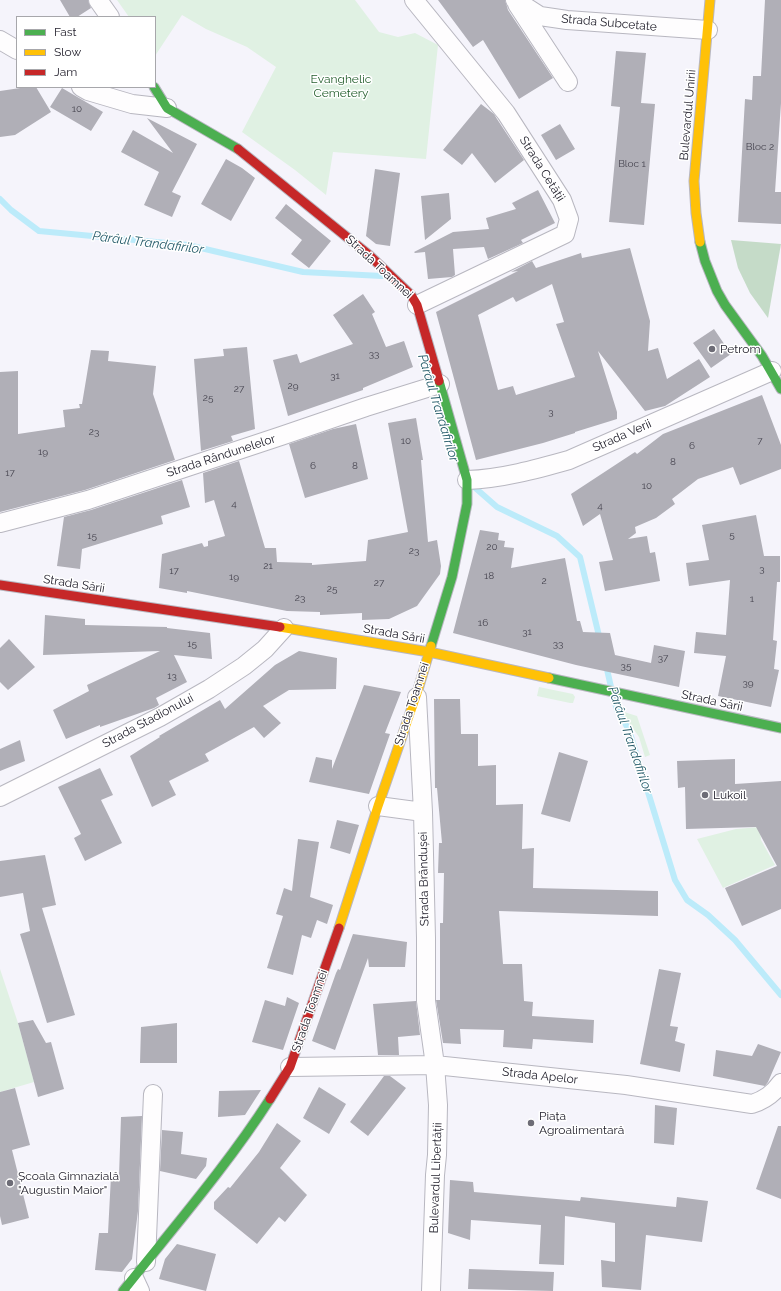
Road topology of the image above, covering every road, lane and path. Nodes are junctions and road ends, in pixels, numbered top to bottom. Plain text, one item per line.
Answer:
1 (98, 0) edge
2 (414, 0) edge
3 (515, 0) edge
4 (710, 0) edge
5 (109, 16) edge
6 (708, 30) junction
7 (0, 40) edge
8 (16, 49) edge
9 (568, 82) dead end
10 (83, 88) edge
11 (155, 88) edge
12 (167, 108) junction
13 (417, 305) junction
14 (772, 371) junction
15 (432, 386) junction
16 (781, 389) edge
17 (467, 480) junction
18 (0, 523) edge
19 (0, 585) edge
20 (284, 628) junction
21 (429, 652) junction
22 (417, 693) junction
23 (781, 728) edge
24 (0, 796) edge
25 (378, 806) junction
26 (423, 812) junction
27 (435, 1065) junction
28 (290, 1067) junction
29 (781, 1084) edge
30 (153, 1094) dead end
31 (146, 1262) junction
32 (133, 1287) edge
33 (431, 1291) edge

1 - 5 street
2 - 13 street, Strada Cetății
3 - 6 street, Strada Subcetate
3 - 9 street, Strada Subcetate
4 - 6 street, Bulevardul Unirii
6 - 14 street, Bulevardul Unirii
7 - 8 street
10 - 12 street
11 - 12 street, Strada Toamnei
12 - 13 street, Strada Toamnei
13 - 15 street, Strada Toamnei
14 - 16 street
14 - 17 street, Strada Verii
15 - 17 street, Strada Toamnei
15 - 18 street, Strada Rândunelelor
17 - 21 street, Strada Toamnei
19 - 20 street, Strada Sării
20 - 21 street, Strada Sării
20 - 24 street, Strada Stadionului
21 - 22 street, Strada Toamnei
21 - 23 street, Strada Sării
22 - 25 street, Strada Toamnei
22 - 26 street, Strada Brândușei
25 - 26 street
25 - 28 street, Strada Toamnei
26 - 27 street, Strada Brândușei
27 - 28 street, Strada Apelor
27 - 29 street, Strada Apelor
27 - 33 street, Bulevardul Libertății
28 - 31 street, Strada Toamnei
30 - 31 street
31 - 32 street, Strada Toamnei

